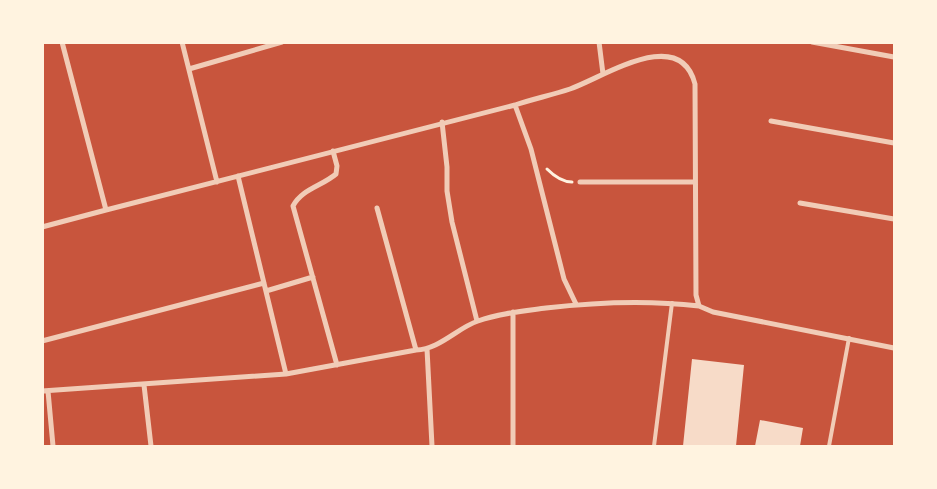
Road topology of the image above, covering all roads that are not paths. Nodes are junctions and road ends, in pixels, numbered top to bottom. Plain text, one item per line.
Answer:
1 (62, 42) edge
2 (182, 42) edge
3 (282, 42) edge
4 (599, 42) edge
5 (812, 42) edge
6 (894, 57) edge
7 (189, 69) junction
8 (603, 74) junction
9 (515, 105) junction
10 (771, 121) dead end
11 (442, 122) junction
12 (894, 143) edge
13 (334, 151) junction
14 (238, 176) junction
15 (217, 182) junction
16 (580, 182) road end
17 (695, 182) junction
18 (800, 203) dead end
19 (377, 208) dead end
20 (106, 210) junction
21 (894, 219) edge
22 (42, 227) edge
23 (313, 277) junction
24 (264, 283) junction
25 (266, 291) junction
26 (672, 303) junction
27 (576, 304) junction
28 (699, 306) junction
29 (513, 312) junction
30 (477, 321) junction
31 (849, 338) junction
32 (42, 340) edge
33 (894, 348) edge
34 (427, 349) junction
35 (416, 350) junction
36 (337, 364) junction
37 (286, 374) junction
38 (144, 385) junction
39 (45, 391) edge
40 (53, 446) edge
41 (151, 446) edge
42 (432, 446) edge
43 (513, 446) edge
44 (654, 446) edge
45 (829, 446) edge

1 - 20 street
2 - 7 street
3 - 7 street
4 - 8 street
5 - 6 street
7 - 15 street
8 - 9 street
8 - 17 street
9 - 11 street
9 - 27 street
10 - 12 street
11 - 13 street
11 - 30 street
13 - 14 street
13 - 23 street
14 - 15 street
14 - 24 street
15 - 20 street
16 - 17 street
17 - 28 street
18 - 21 street
19 - 35 street
20 - 22 street
23 - 25 street
23 - 36 street
24 - 25 street
24 - 32 street
25 - 37 street
26 - 27 street
26 - 28 street
26 - 44 lane
27 - 29 street
28 - 31 street
29 - 30 street
29 - 43 street
30 - 34 street
31 - 33 street
31 - 45 lane
34 - 35 street
34 - 42 street
35 - 36 street
36 - 37 street
37 - 38 street
38 - 39 street
38 - 41 street
39 - 40 street

